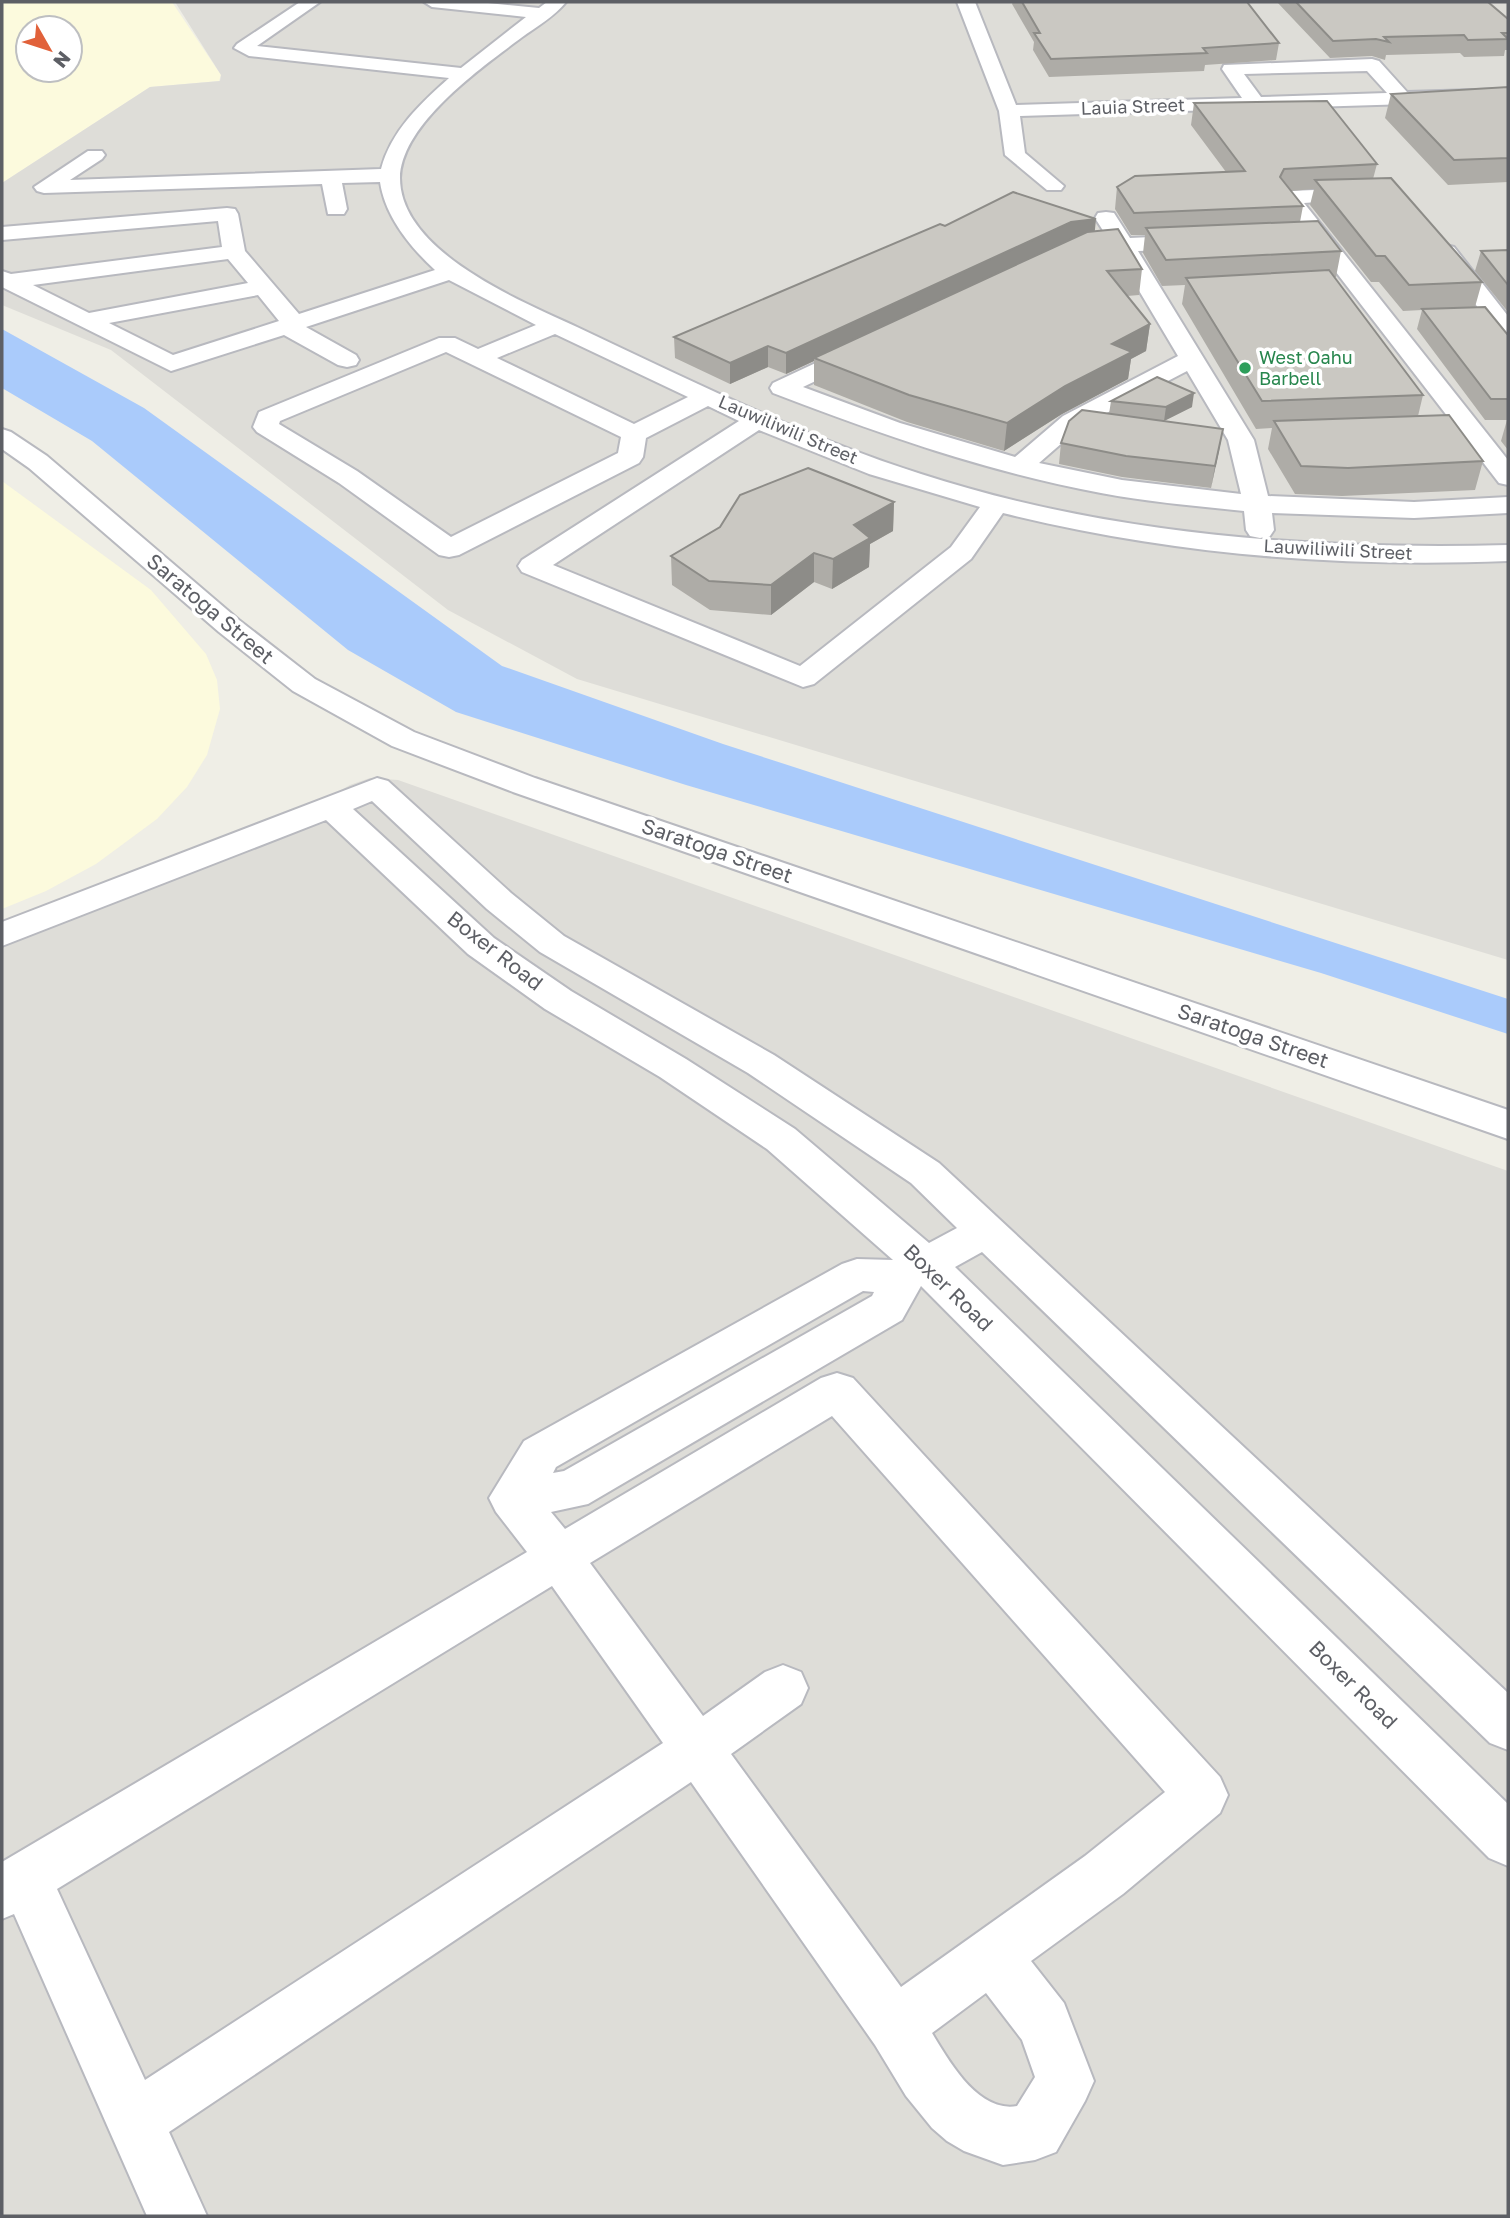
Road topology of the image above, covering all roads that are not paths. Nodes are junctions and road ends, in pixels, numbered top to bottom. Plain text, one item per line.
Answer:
1 (311, 2) edge
2 (432, 2) edge
3 (966, 2) edge
4 (550, 8) edge
5 (467, 74) junction
6 (1508, 95) edge
7 (1402, 98) junction
8 (1255, 103) junction
9 (1009, 111) junction
10 (96, 155) dead end
11 (390, 175) junction
12 (331, 177) junction
13 (1054, 186) dead end
14 (44, 187) junction
15 (1386, 194) edge
16 (336, 209) dead end
17 (12, 210) edge
18 (1106, 218) dead end
19 (2, 233) edge
20 (1432, 235) edge
21 (1319, 237) junction
22 (1293, 238) edge
23 (1215, 241) edge
24 (1123, 246) junction
25 (234, 252) junction
26 (1066, 255) edge
27 (453, 271) junction
28 (5, 279) edge
29 (1357, 285) junction
30 (1330, 286) edge
31 (264, 287) junction
32 (1182, 295) dead end
33 (1155, 296) junction
34 (1469, 318) edge
35 (1413, 320) dead end
36 (85, 321) junction
37 (1386, 321) junction
38 (1503, 324) edge
39 (290, 325) junction
40 (555, 326) junction
41 (881, 341) edge
42 (478, 357) junction
43 (1193, 358) junction
44 (347, 360) dead end
45 (707, 397) junction
46 (757, 420) junction
47 (1072, 421) junction
48 (1124, 427) edge
49 (1485, 431) junction
50 (1446, 432) edge
51 (634, 433) junction
52 (2, 437) edge
53 (1228, 439) junction
54 (1269, 439) dead end
55 (1019, 467) junction
56 (1508, 477) edge
57 (997, 503) junction
58 (1257, 504) junction
59 (1508, 505) edge
60 (1262, 546) junction
61 (1508, 553) edge
62 (331, 806) junction
63 (2, 935) edge
64 (1508, 1125) edge
65 (985, 1231) junction
66 (914, 1270) junction
67 (559, 1557) junction
68 (783, 1688) dead end
69 (1508, 1726) edge
70 (697, 1749) junction
71 (1508, 1840) edge
72 (13, 1885) edge
73 (992, 1955) junction
74 (895, 2025) junction
75 (134, 2121) junction
76 (177, 2216) edge

1 - 5 street
2 - 4 street
3 - 9 street
4 - 5 street
5 - 11 street
6 - 7 street, Lauia Street
7 - 8 street, Lauia Street
7 - 8 street
8 - 9 street, Lauia Street
9 - 13 street
10 - 14 street
11 - 12 street
11 - 27 street, Lauwiliwili Street
12 - 14 street
12 - 16 street
14 - 17 street
15 - 21 street
18 - 24 street
19 - 25 street
20 - 38 street
21 - 22 street
21 - 29 street
23 - 24 street
24 - 26 street
24 - 33 street
25 - 28 street
25 - 31 street
27 - 39 street
27 - 40 street, Lauwiliwili Street
28 - 36 street
29 - 30 street
29 - 37 street
31 - 36 street
31 - 39 street
32 - 33 street
33 - 43 street
34 - 38 street
35 - 37 street
36 - 39 street
37 - 49 street
39 - 44 street
40 - 42 street
40 - 45 street, Lauwiliwili Street
41 - 55 street
42 - 51 street
42 - 51 street
43 - 47 street
43 - 53 street
45 - 46 street, Lauwiliwili Street
45 - 51 street
46 - 57 street, Lauwiliwili Street
46 - 57 street
47 - 48 street
47 - 55 street
49 - 50 street
49 - 56 street
52 - 64 street, Saratoga Street
53 - 54 street
53 - 58 street
55 - 58 street
57 - 60 street, Lauwiliwili Street
58 - 59 street
58 - 60 street
60 - 61 street, Lauwiliwili Street
62 - 63 street, Boxer Road
62 - 65 street, Boxer Road
62 - 66 street, Boxer Road
65 - 66 street
65 - 69 street, Boxer Road
66 - 67 street
66 - 71 street, Boxer Road
67 - 70 street
67 - 72 street
67 - 73 street
68 - 70 street
70 - 74 street
70 - 75 street
72 - 75 street
73 - 74 street
73 - 74 street
75 - 76 street

